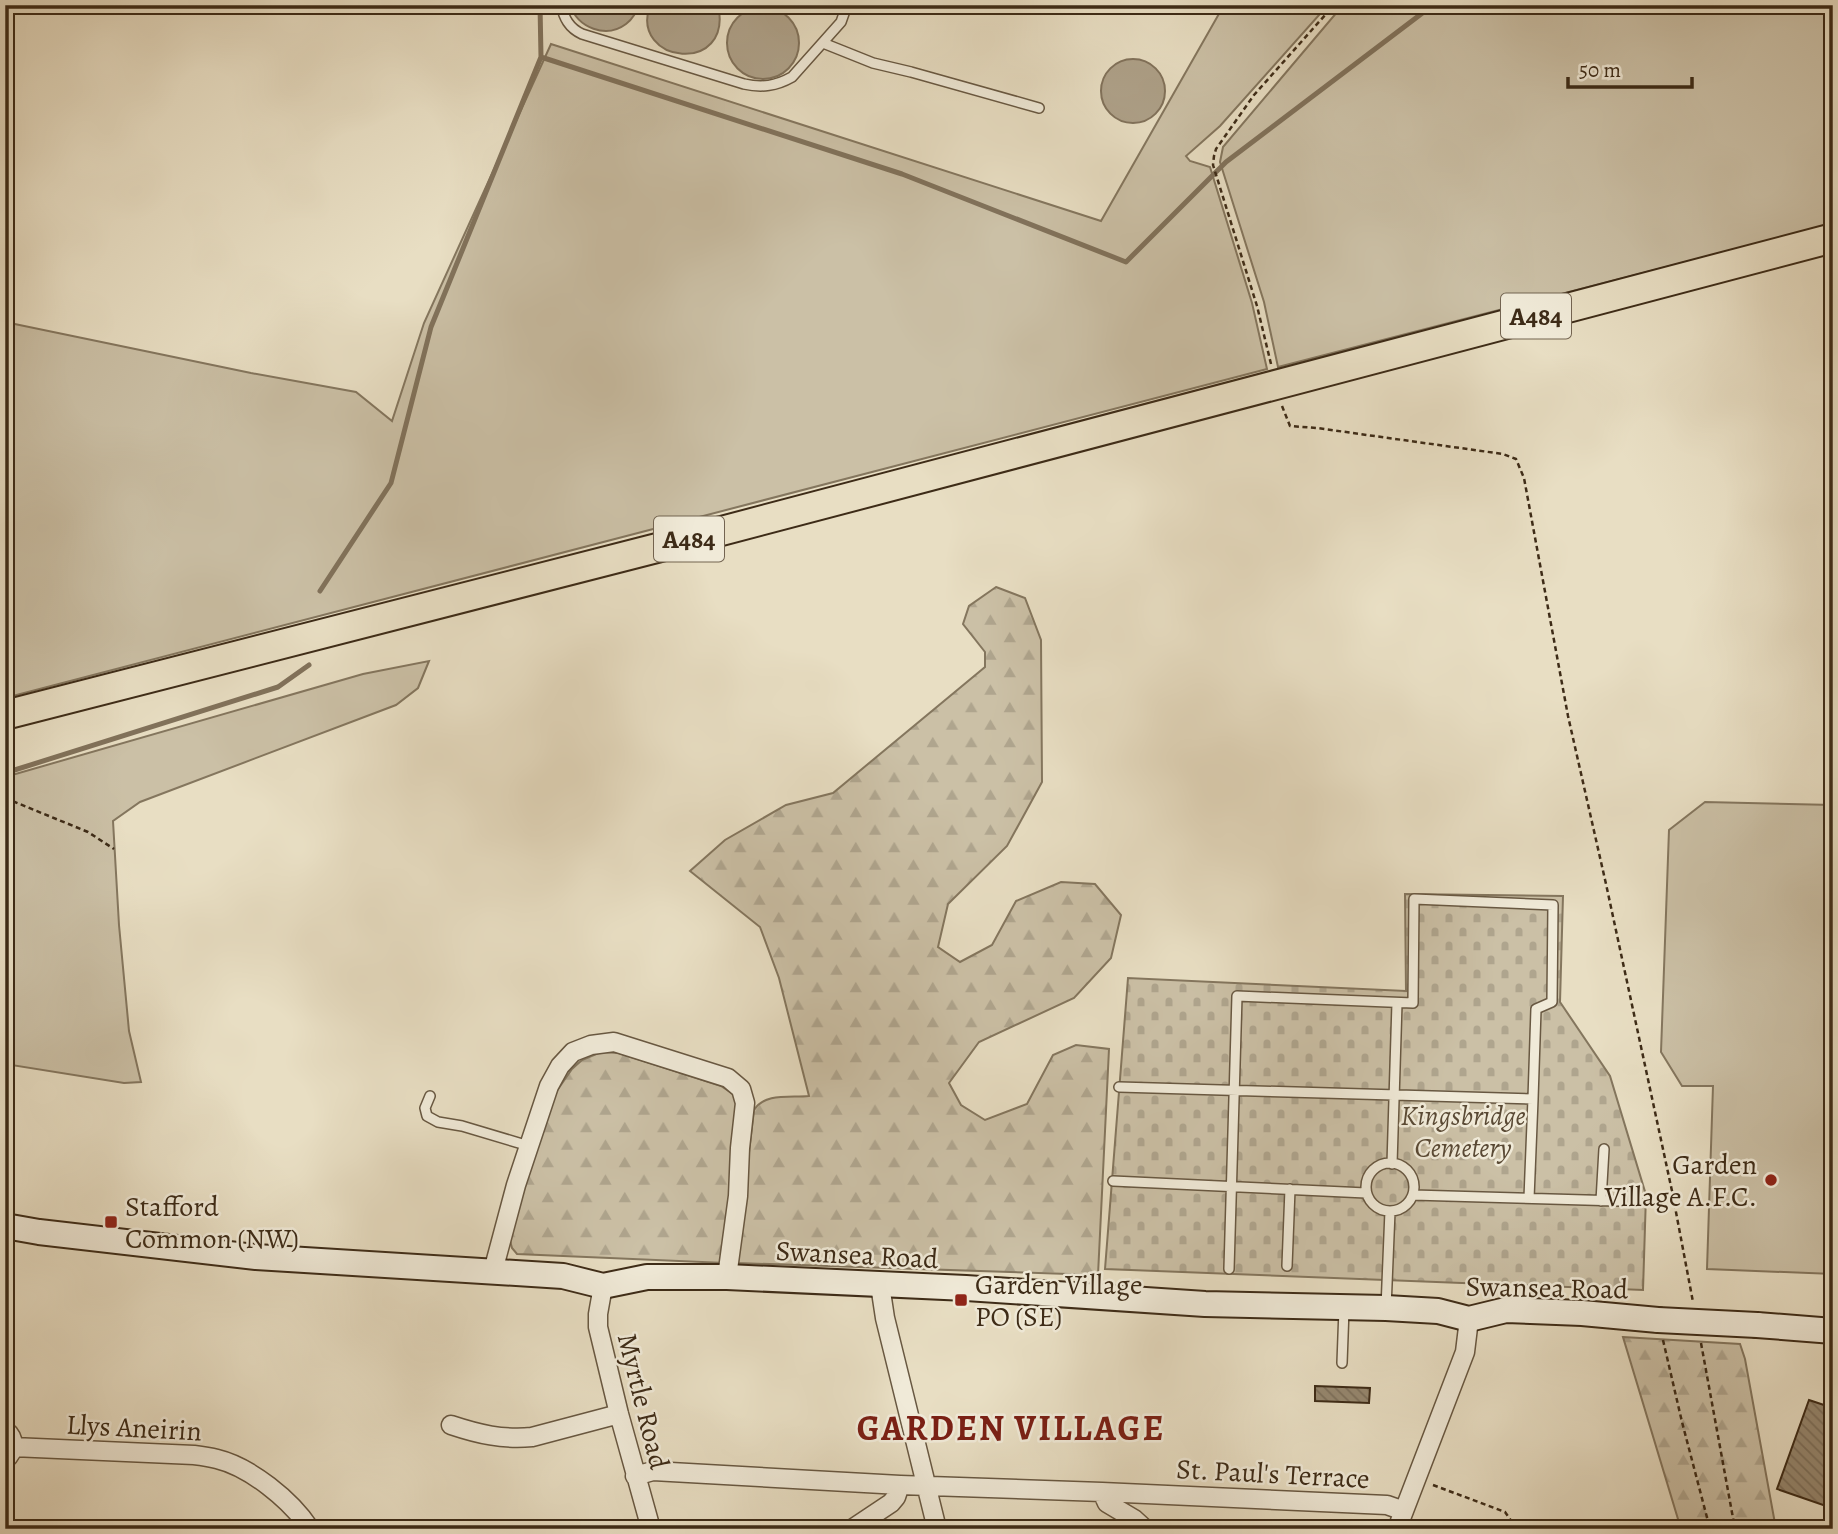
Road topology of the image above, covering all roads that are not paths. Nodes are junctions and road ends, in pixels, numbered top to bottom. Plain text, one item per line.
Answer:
1 (561, 5) edge
2 (847, 5) edge
3 (823, 43) junction
4 (1039, 108) dead end
5 (1833, 238) edge
6 (5, 715) edge
7 (1397, 1003) junction
8 (1119, 1087) dead end
9 (1234, 1091) junction
10 (1394, 1095) junction
11 (430, 1096) dead end
12 (1533, 1099) junction
13 (529, 1146) junction
14 (1604, 1149) dead end
15 (1392, 1164) junction
16 (1113, 1181) dead end
17 (1231, 1187) junction
18 (1290, 1189) junction
19 (1366, 1193) junction
20 (1413, 1195) junction
21 (1529, 1198) junction
22 (1601, 1201) junction
23 (1620, 1201) dead end
24 (1391, 1212) junction
25 (5, 1226) edge
26 (1287, 1266) dead end
27 (1229, 1269) dead end
28 (493, 1271) junction
29 (727, 1277) junction
30 (603, 1286) junction
31 (880, 1286) junction
32 (1344, 1307) junction
33 (1386, 1308) junction
34 (1469, 1319) junction
35 (1833, 1331) edge
36 (1342, 1363) dead end
37 (619, 1414) junction
38 (451, 1424) dead end
39 (5, 1430) edge
40 (9, 1453) edge
41 (635, 1476) junction
42 (900, 1485) junction
43 (926, 1486) junction
44 (1102, 1492) junction
45 (1404, 1511) junction
46 (310, 1529) edge
47 (651, 1529) edge
48 (852, 1529) edge
49 (937, 1529) edge
50 (1145, 1529) edge
51 (1397, 1529) edge

1 - 3 lane
2 - 3 lane
3 - 4 lane
5 - 6 main road, A484
7 - 9 lane
7 - 10 lane
7 - 12 lane
8 - 9 lane
9 - 10 lane
9 - 17 lane
10 - 12 lane
10 - 15 lane
11 - 13 lane
12 - 21 lane
13 - 28 street
13 - 29 street
14 - 22 lane
15 - 19 lane
15 - 20 lane
16 - 17 lane
17 - 18 lane
17 - 27 lane
18 - 19 lane
18 - 26 lane
19 - 24 lane
20 - 21 lane
20 - 24 lane
21 - 22 lane
22 - 23 lane
24 - 33 lane
25 - 28 main road, Swansea Road
28 - 30 main road, Swansea Road
29 - 30 main road, Swansea Road
29 - 31 main road, Swansea Road
30 - 37 street, Myrtle Road
31 - 32 main road, Swansea Road
31 - 43 street
32 - 33 main road, Swansea Road
32 - 36 lane
33 - 34 main road, Swansea Road
34 - 35 main road, Swansea Road, bridge
34 - 45 street
37 - 38 street
37 - 41 street, Myrtle Road
39 - 40 street, Llys Aneirin
40 - 46 street, Llys Aneirin
41 - 42 street, St. Paul's Terrace
41 - 47 street, Myrtle Road
42 - 43 street, St. Paul's Terrace
42 - 48 street
43 - 44 street, St. Paul's Terrace
43 - 49 street
44 - 45 street, St. Paul's Terrace
44 - 50 street
45 - 51 street

